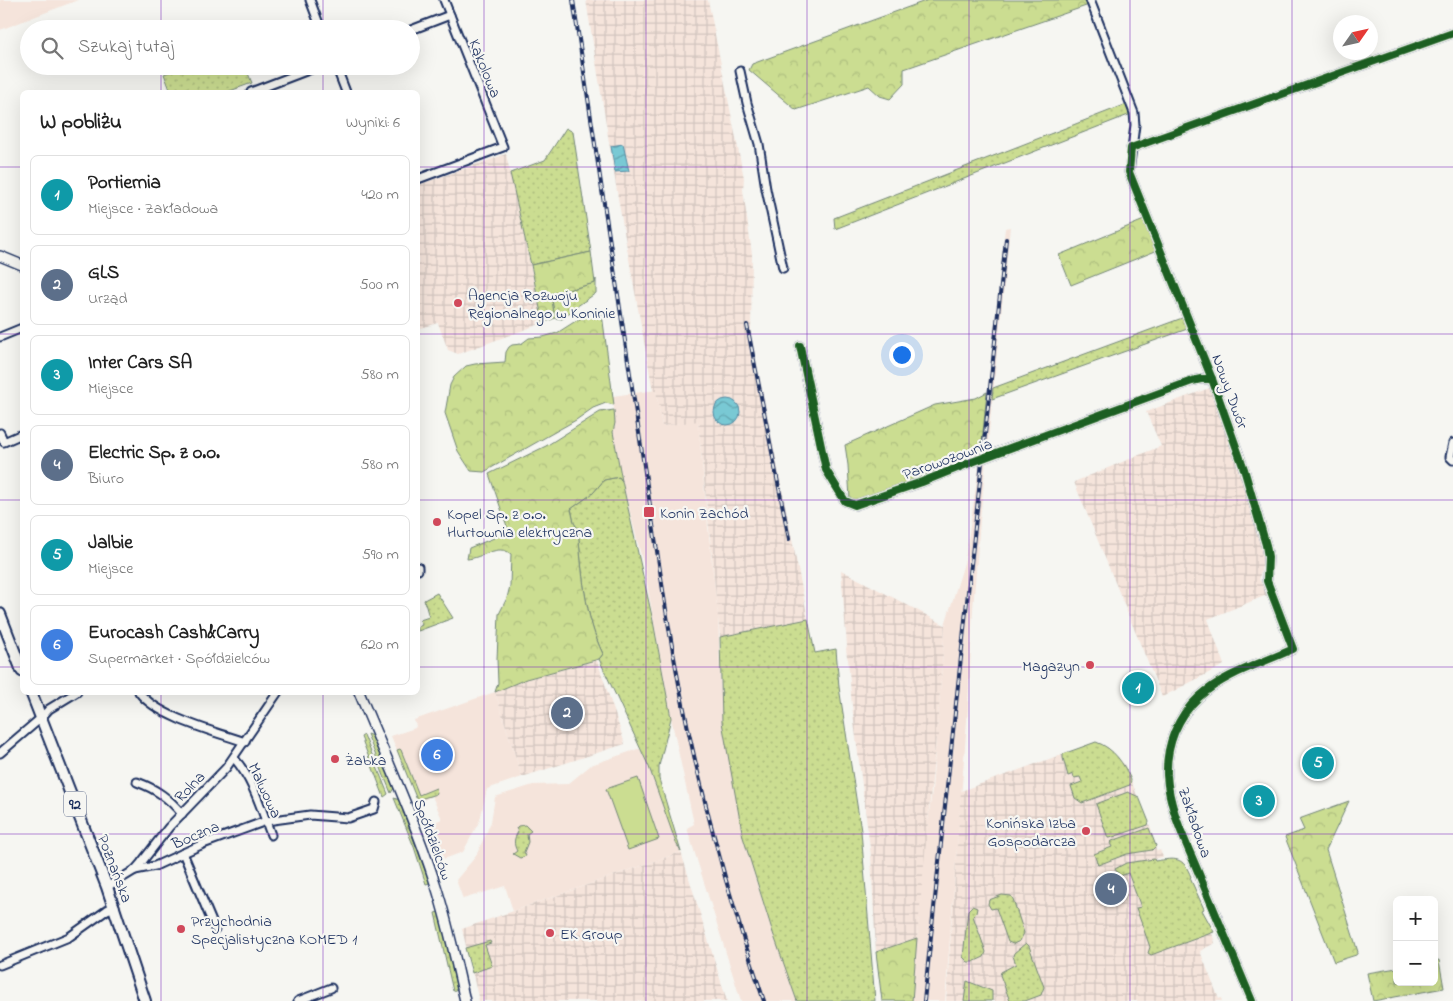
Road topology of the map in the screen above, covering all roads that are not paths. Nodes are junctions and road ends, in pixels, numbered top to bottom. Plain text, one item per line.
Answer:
1 (310, 0) edge
2 (444, 0) edge
3 (1090, 0) edge
4 (450, 15) junction
5 (318, 20) edge
6 (420, 27) edge
7 (1453, 33) edge
8 (740, 71) dead end
9 (295, 75) edge
10 (339, 75) edge
11 (256, 90) edge
12 (345, 90) edge
13 (1131, 148) junction
14 (420, 178) edge
15 (0, 256) edge
16 (20, 264) edge
17 (783, 268) dead end
18 (20, 329) edge
19 (0, 337) edge
20 (800, 346) dead end
21 (1212, 379) junction
22 (0, 433) edge
23 (20, 435) edge
24 (1453, 443) edge
25 (1452, 458) edge
26 (0, 614) edge
27 (1293, 649) joint
28 (20, 666) edge
29 (32, 695) edge
30 (72, 695) edge
31 (142, 695) edge
32 (276, 695) edge
33 (360, 695) edge
34 (41, 718) junction
35 (245, 742) junction
36 (0, 753) edge
37 (234, 758) junction
38 (137, 782) dead end
39 (376, 802) dead end
40 (182, 814) junction
41 (266, 821) junction
42 (271, 834) dead end
43 (183, 853) junction
44 (135, 870) junction
45 (108, 887) junction
46 (114, 906) junction
47 (214, 929) dead end
48 (0, 965) edge
49 (331, 988) dead end
50 (145, 1001) edge
51 (298, 1001) edge
52 (465, 1001) edge
53 (1252, 1001) edge

1 - 5 street
2 - 4 street, Kąkolowa
3 - 13 street, Nowy Dwór
4 - 6 street
4 - 14 street, Kąkolowa
7 - 13 street
8 - 17 street
9 - 11 street
10 - 12 street
13 - 21 street, Nowy Dwór
15 - 16 street
18 - 19 street
20 - 21 street, Parowozownia
21 - 27 street, Nowy Dwór
22 - 23 street
24 - 25 street
26 - 28 main road
27 - 53 street, Zakładowa
29 - 34 main road, Poznańska / 92
30 - 34 street
31 - 35 street
32 - 35 street, Rolna
33 - 52 street, Spółdzielców
34 - 36 street
34 - 45 main road, Poznańska / 92
35 - 37 street, Rolna
37 - 40 street, Rolna
37 - 41 street, Malwowa
38 - 40 street
39 - 41 street, Boczna
40 - 44 street, Rolna
41 - 42 street, Malwowa
41 - 43 street, Boczna
43 - 44 street, Boczna
43 - 47 street
44 - 45 street, Rolna
45 - 46 main road, Poznańska / 92
46 - 48 street
46 - 50 main road, Poznańska / 92
49 - 51 street

